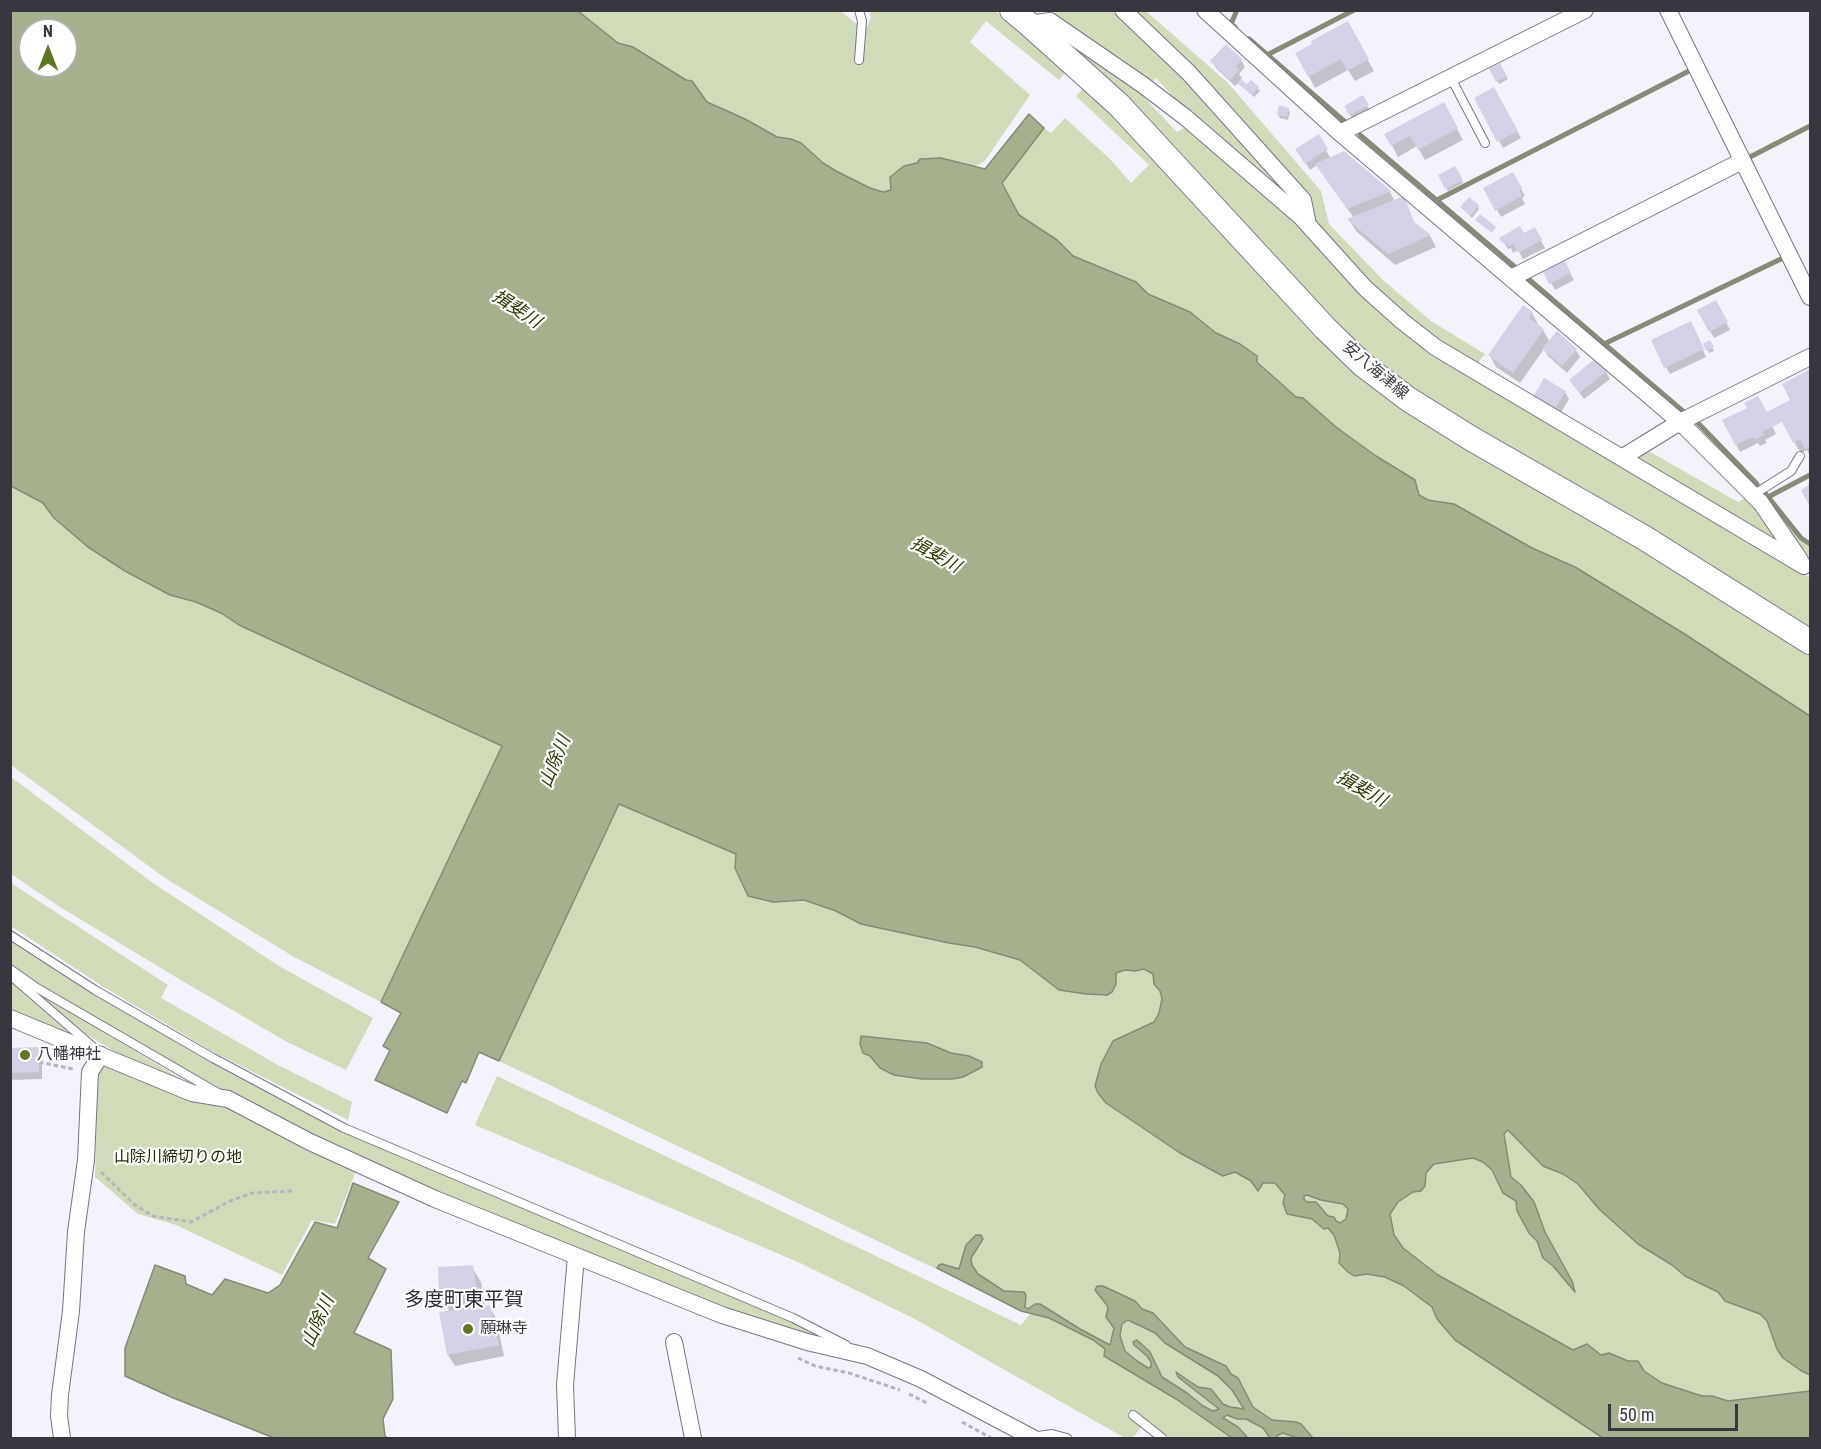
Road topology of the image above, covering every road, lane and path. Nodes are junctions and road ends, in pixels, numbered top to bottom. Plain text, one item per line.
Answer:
1 (859, 10) edge
2 (1123, 10) edge
3 (1585, 10) edge
4 (1668, 10) edge
5 (1210, 12) edge
6 (1021, 17) edge
7 (860, 60) dead end
8 (1451, 78) junction
9 (1340, 133) junction
10 (1485, 143) dead end
11 (1742, 161) junction
12 (1308, 225) junction
13 (1511, 278) junction
14 (1810, 297) edge
15 (1810, 357) edge
16 (1680, 422) junction
17 (1800, 456) dead end
18 (1623, 457) junction
19 (1753, 495) junction
20 (1807, 568) edge
21 (1810, 642) edge
22 (10, 935) edge
23 (10, 969) edge
24 (10, 975) edge
25 (10, 1018) edge
26 (101, 1054) junction
27 (39, 1062) dead end
28 (90, 1072) junction
29 (228, 1099) junction
30 (86, 1160) junction
31 (293, 1191) dead end
32 (576, 1256) junction
33 (674, 1342) dead end
34 (793, 1356) dead end
35 (867, 1356) junction
36 (932, 1406) dead end
37 (1133, 1415) dead end
38 (960, 1420) dead end
39 (62, 1438) edge
40 (567, 1438) edge
41 (693, 1438) edge
42 (991, 1438) edge
43 (1032, 1438) edge
44 (1067, 1438) edge
45 (1162, 1438) edge

1 - 7 lane
2 - 12 street
3 - 8 street
4 - 11 street
5 - 9 street
6 - 12 street
6 - 21 main road, 安八海津線
8 - 9 street
8 - 10 lane
9 - 13 street
11 - 13 street
11 - 14 street
12 - 18 street
13 - 16 street
15 - 16 street
16 - 18 street
16 - 19 street
17 - 19 lane
18 - 20 street
19 - 20 street
22 - 35 lane
23 - 29 lane
24 - 26 lane
25 - 26 street
26 - 28 street
26 - 29 street
27 - 28 path
28 - 30 street
29 - 32 street
30 - 31 path
30 - 39 street
32 - 35 street
32 - 40 street
33 - 41 street
34 - 36 path
35 - 43 street
37 - 45 lane
38 - 42 path
43 - 44 lane

